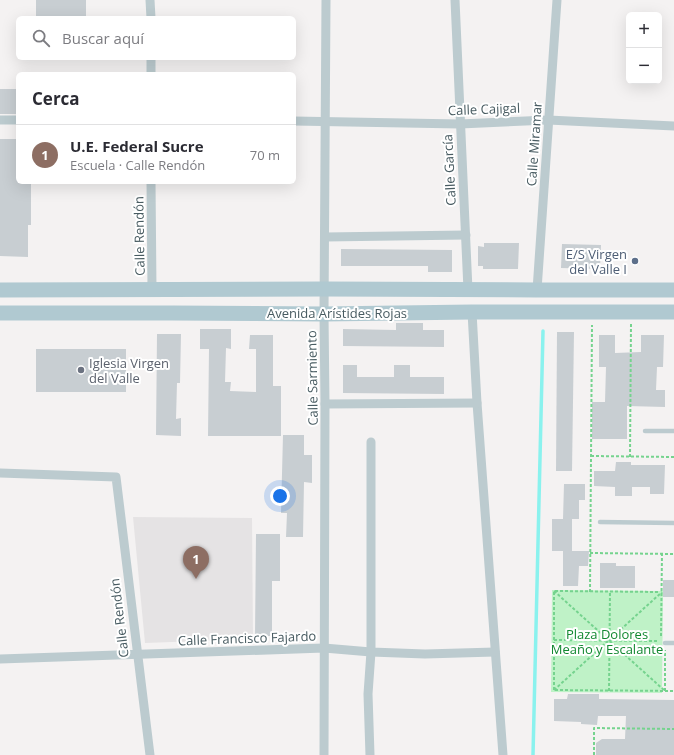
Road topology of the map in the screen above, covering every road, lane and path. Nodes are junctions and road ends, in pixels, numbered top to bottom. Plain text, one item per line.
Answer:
1 (150, 0) edge
2 (326, 0) edge
3 (455, 0) edge
4 (558, 0) edge
5 (150, 16) edge
6 (151, 60) edge
7 (151, 72) edge
8 (0, 120) edge
9 (16, 120) edge
10 (548, 120) junction
11 (296, 121) edge
12 (326, 121) junction
13 (460, 124) junction
14 (674, 126) edge
15 (151, 184) edge
16 (466, 235) junction
17 (325, 237) junction
18 (152, 289) junction
19 (324, 289) junction
20 (0, 290) edge
21 (468, 290) junction
22 (537, 290) junction
23 (674, 290) edge
24 (472, 312) junction
25 (592, 312) junction
26 (631, 312) junction
27 (674, 312) edge
28 (0, 313) edge
29 (324, 314) junction
30 (477, 403) junction
31 (325, 404) junction
32 (645, 430) dead end
33 (674, 431) edge
34 (371, 442) dead end
35 (591, 456) junction
36 (630, 457) junction
37 (674, 457) edge
38 (0, 473) edge
39 (600, 522) dead end
40 (674, 523) edge
41 (590, 553) junction
42 (662, 553) junction
43 (674, 554) edge
44 (554, 591) junction
45 (590, 592) junction
46 (610, 592) junction
47 (662, 592) junction
48 (554, 640) junction
49 (609, 640) junction
50 (665, 643) joint
51 (674, 643) edge
52 (324, 648) junction
53 (371, 652) junction
54 (495, 652) junction
55 (137, 654) junction
56 (0, 659) edge
57 (554, 690) junction
58 (609, 691) junction
59 (665, 691) junction
60 (674, 691) edge
61 (674, 729) edge
62 (150, 755) edge
63 (324, 755) edge
64 (370, 755) edge
65 (503, 755) edge
66 (594, 755) edge

1 - 5 street
2 - 12 street, Calle Sarmiento
3 - 13 street, Calle García
4 - 10 street, Calle Miramar
6 - 7 street
8 - 9 street
10 - 13 street, Calle Cajigal
10 - 14 street, Calle Cajigal
10 - 22 street, Calle Miramar
11 - 12 street, Calle Cajigal
12 - 13 street, Calle Cajigal
12 - 17 street, Calle Sarmiento
13 - 16 street, Calle García
15 - 18 street, Calle Rendón
16 - 17 street
16 - 21 street, Calle García
17 - 19 street, Calle Sarmiento
18 - 19 main road, Avenida Arístides Rojas
18 - 20 main road, Avenida Arístides Rojas
19 - 21 main road, Avenida Arístides Rojas
19 - 29 street, Calle Sarmiento
21 - 22 main road, Avenida Arístides Rojas
22 - 23 main road, Avenida Arístides Rojas
24 - 25 main road, Avenida Arístides Rojas
24 - 29 main road, Avenida Arístides Rojas
24 - 30 street
25 - 26 main road, Avenida Arístides Rojas
25 - 35 path
26 - 27 main road, Avenida Arístides Rojas
26 - 36 path
28 - 29 main road, Avenida Arístides Rojas
29 - 31 street, Calle Sarmiento
30 - 31 street
30 - 54 street
31 - 52 street, Calle Sarmiento
32 - 33 lane
34 - 53 street
35 - 36 path
35 - 41 path
36 - 37 path
38 - 55 street, Calle Rendón
39 - 40 lane
41 - 42 path
41 - 45 path
42 - 43 path
42 - 47 path
44 - 45 path
44 - 48 path
44 - 49 path
45 - 46 path
46 - 47 path
46 - 49 path
47 - 49 path
47 - 49 path
48 - 49 path
48 - 57 path
49 - 57 path
49 - 58 path
49 - 59 path
50 - 51 lane
50 - 59 path
52 - 53 street, Calle Francisco Fajardo
52 - 55 street, Calle Francisco Fajardo
52 - 63 street, Calle Sarmiento
53 - 54 street, Calle Francisco Fajardo
53 - 64 street
54 - 65 street
55 - 56 street, Calle Francisco Fajardo
55 - 62 street, Calle Rendón
57 - 58 path
58 - 59 path
59 - 60 path
61 - 66 path

